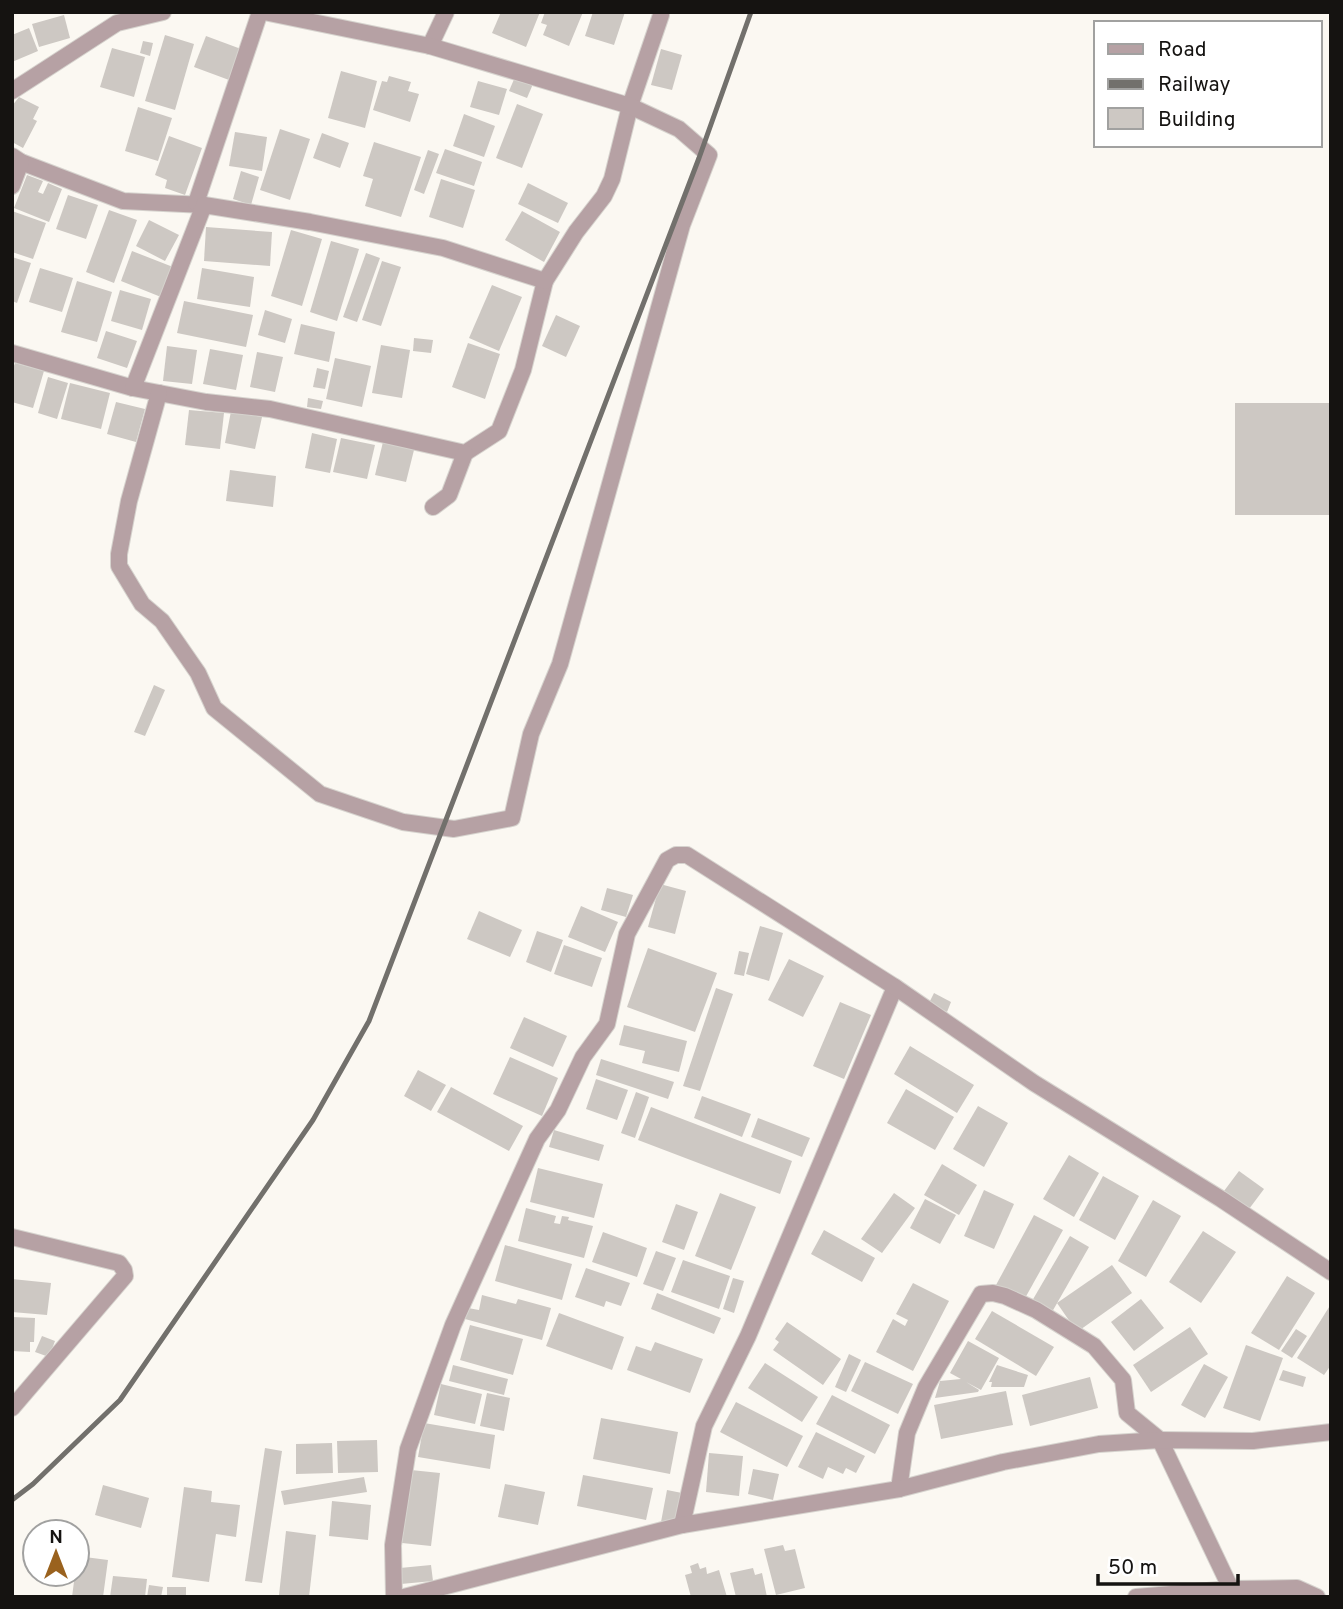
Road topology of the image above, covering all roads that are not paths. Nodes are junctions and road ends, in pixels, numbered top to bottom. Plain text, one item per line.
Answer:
1 (163, 12) edge
2 (262, 12) edge
3 (446, 12) edge
4 (661, 15) dead end
5 (430, 46) junction
6 (12, 92) edge
7 (630, 106) junction
8 (17, 159) edge
9 (12, 186) edge
10 (200, 204) junction
11 (545, 281) junction
12 (12, 353) edge
13 (133, 388) junction
14 (159, 393) junction
15 (465, 453) junction
16 (433, 507) dead end
17 (895, 987) junction
18 (12, 1237) edge
19 (1331, 1272) edge
20 (12, 1408) edge
21 (1331, 1432) edge
22 (1160, 1440) junction
23 (899, 1489) junction
24 (682, 1525) junction
25 (1231, 1589) junction
26 (394, 1597) edge
27 (404, 1597) edge
28 (1136, 1597) edge
29 (1317, 1597) edge

1 - 6 street
2 - 5 street
2 - 10 street
3 - 5 street
4 - 7 street
5 - 7 street
7 - 11 street
7 - 14 street
8 - 9 street
8 - 10 street
10 - 11 street
10 - 13 street
11 - 15 street
12 - 13 street
13 - 14 street
14 - 15 street
15 - 16 street
17 - 19 street
17 - 24 street
17 - 26 street
18 - 20 street
21 - 22 street
22 - 23 street
22 - 23 street
22 - 25 street
23 - 24 street
24 - 27 street
25 - 28 street
25 - 29 street

